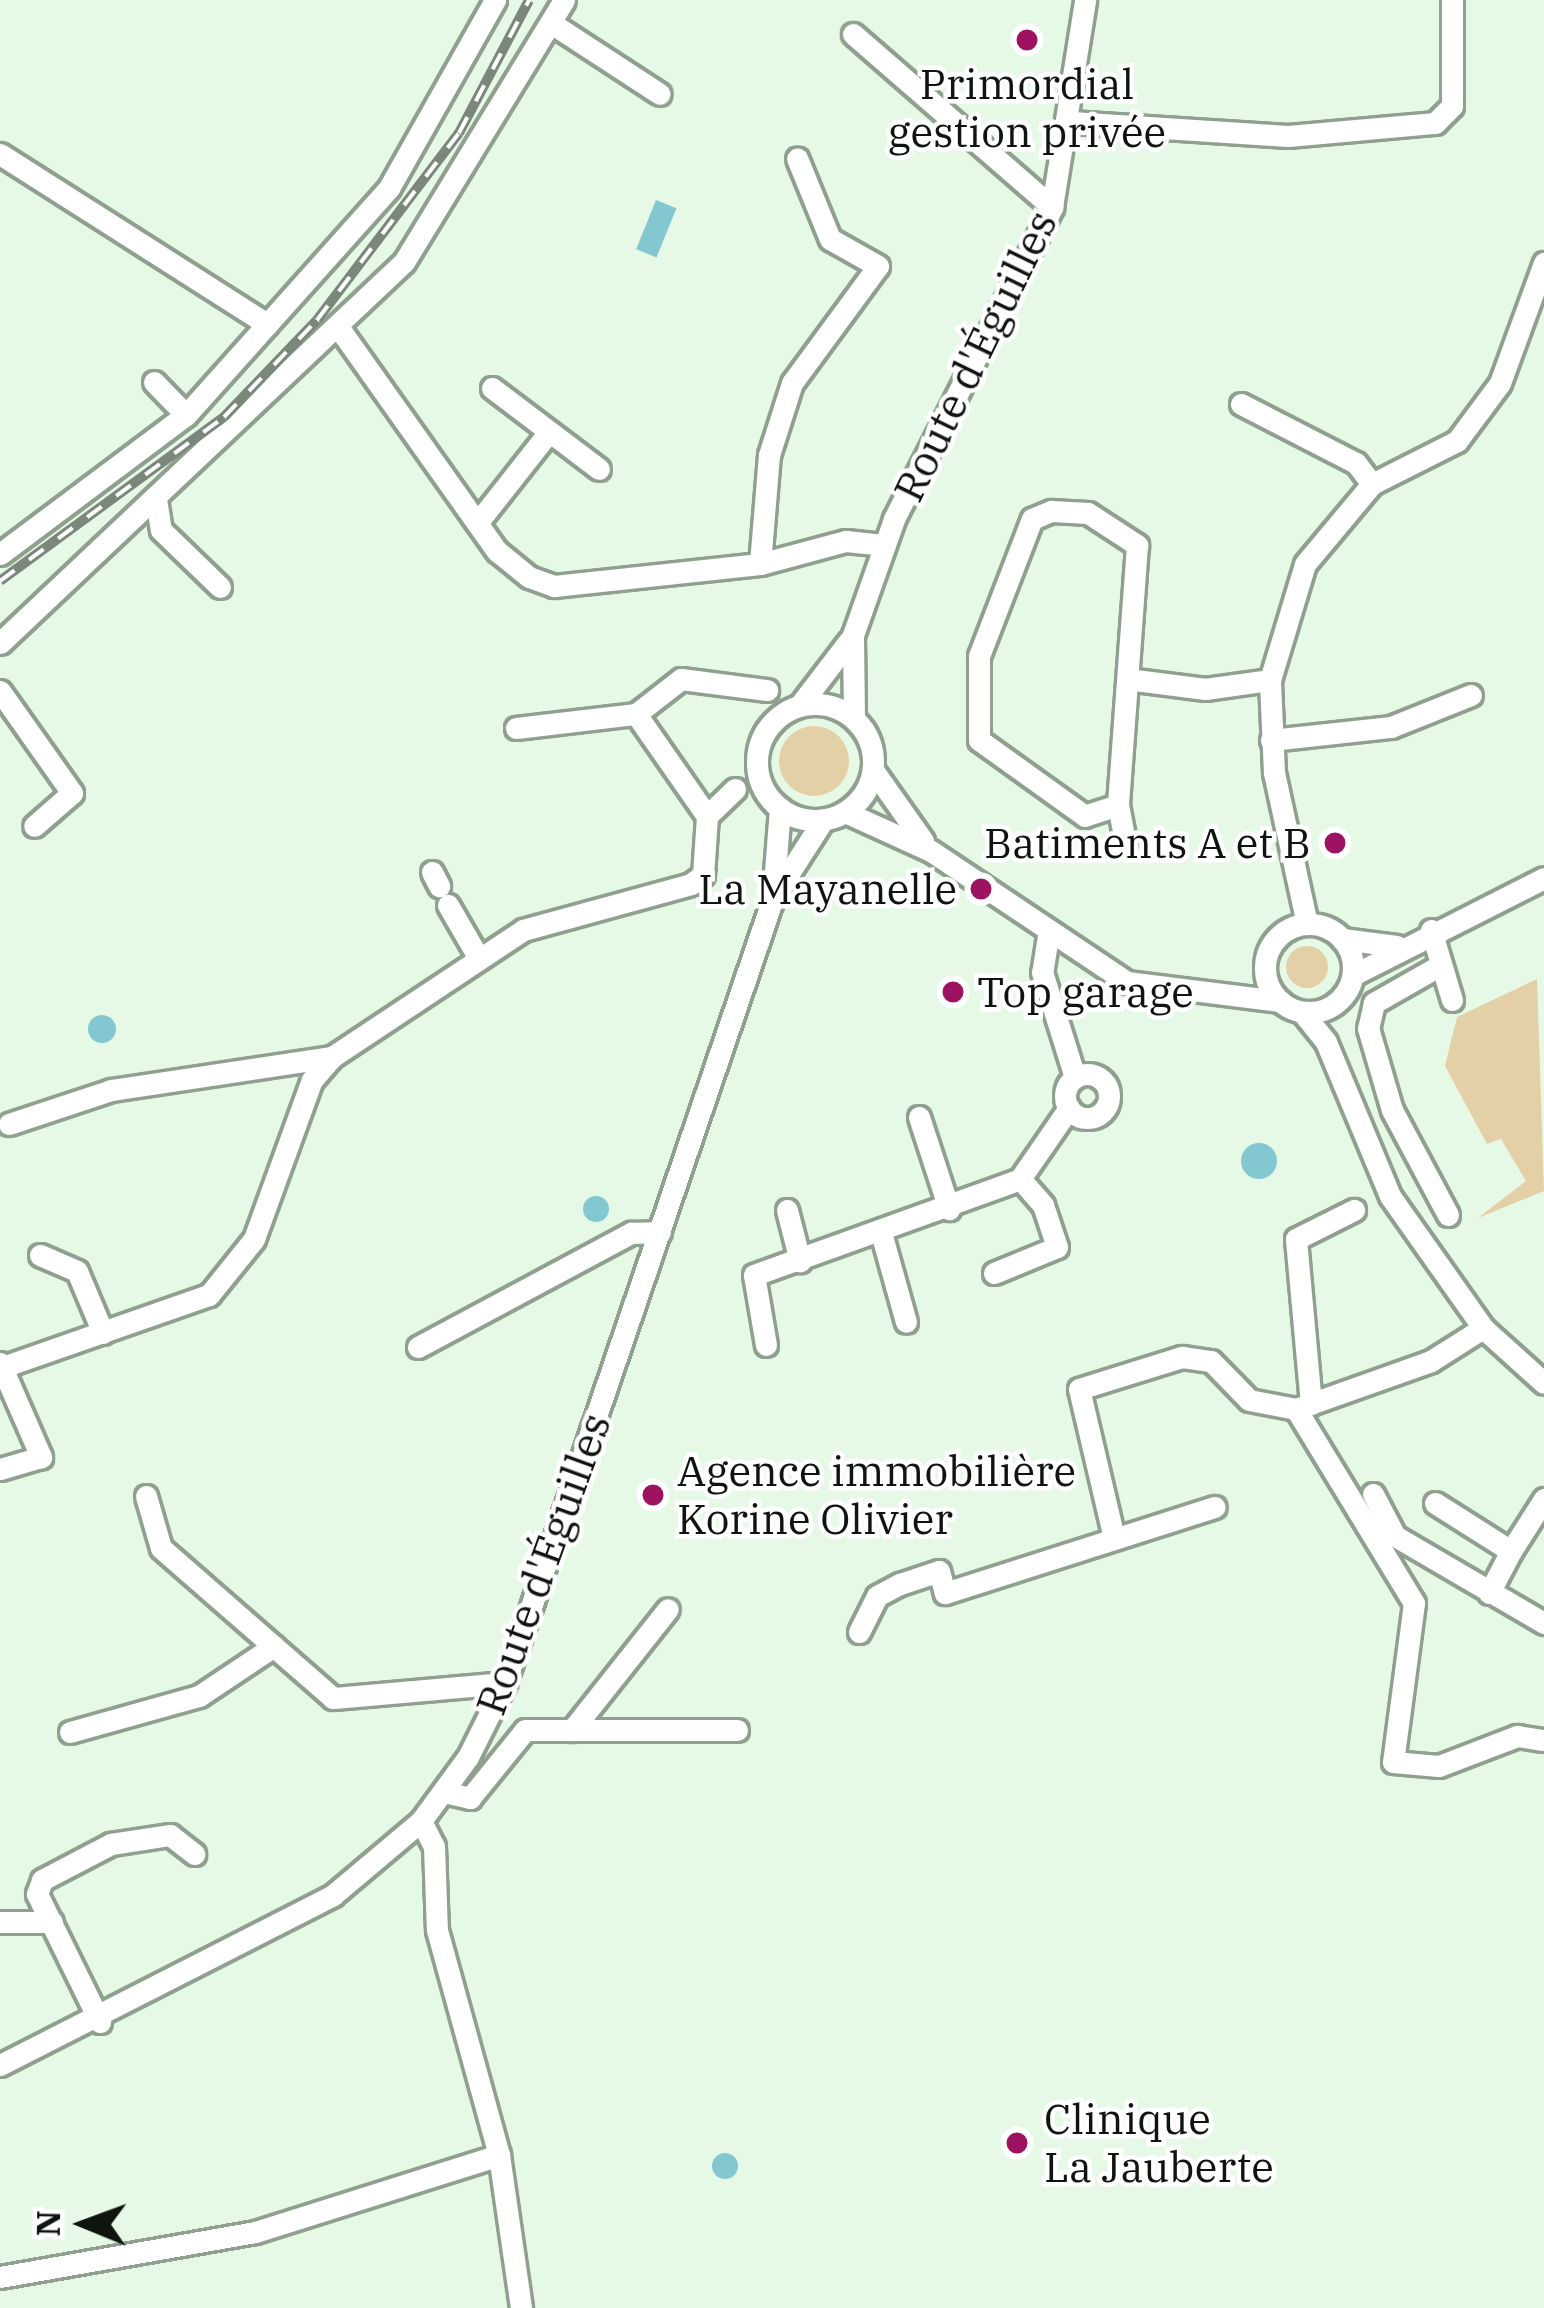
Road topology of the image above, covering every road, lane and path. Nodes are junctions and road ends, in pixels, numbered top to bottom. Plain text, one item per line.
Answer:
1 (495, 0) edge
2 (564, 0) edge
3 (1085, 0) edge
4 (1452, 0) edge
5 (554, 25) junction
6 (853, 34) dead end
7 (660, 94) dead end
8 (1071, 122) junction
9 (0, 154) edge
10 (796, 158) dead end
11 (1052, 207) junction
12 (1544, 262) edge
13 (267, 324) junction
14 (341, 331) junction
15 (154, 382) dead end
16 (492, 388) dead end
17 (1241, 404) dead end
18 (186, 415) junction
19 (545, 437) junction
20 (599, 469) dead end
21 (1372, 484) junction
22 (156, 499) junction
23 (478, 522) junction
24 (885, 545) junction
25 (0, 554) edge
26 (760, 564) junction
27 (220, 587) dead end
28 (853, 635) junction
29 (0, 643) edge
30 (1135, 680) junction
31 (1270, 680) junction
32 (766, 690) dead end
33 (0, 691) edge
34 (1471, 695) dead end
35 (800, 705) junction
36 (636, 714) junction
37 (854, 718) junction
38 (516, 728) dead end
39 (1271, 740) junction
40 (757, 763) junction
41 (873, 770) junction
42 (735, 789) junction
43 (772, 800) junction
44 (1118, 805) junction
45 (845, 812) junction
46 (707, 816) junction
47 (823, 820) junction
48 (34, 826) dead end
49 (1125, 842) dead end
50 (931, 851) junction
51 (1544, 878) edge
52 (1292, 886) junction
53 (440, 887) dead end
54 (773, 898) junction
55 (1307, 924) junction
56 (1431, 930) junction
57 (1048, 936) junction
58 (1277, 938) junction
59 (1342, 938) junction
60 (1396, 946) junction
61 (477, 955) junction
62 (1437, 967) junction
63 (1265, 968) junction
64 (1353, 975) junction
65 (1228, 989) junction
66 (1341, 999) junction
67 (1452, 1000) dead end
68 (1280, 1001) junction
69 (1302, 1012) junction
70 (1326, 1042) junction
71 (332, 1057) junction
72 (1086, 1076) junction
73 (1392, 1110) junction
74 (919, 1117) dead end
75 (1072, 1118) junction
76 (9, 1124) dead end
77 (1356, 1127) junction
78 (1019, 1179) junction
79 (949, 1209) junction
80 (787, 1210) dead end
81 (1354, 1210) dead end
82 (1448, 1215) dead end
83 (660, 1232) junction
84 (882, 1236) junction
85 (40, 1256) dead end
86 (800, 1261) junction
87 (994, 1274) dead end
88 (907, 1322) dead end
89 (1483, 1328) junction
90 (103, 1333) junction
91 (766, 1345) dead end
92 (418, 1347) dead end
93 (2, 1366) edge
94 (1544, 1383) edge
95 (1303, 1406) junction
96 (0, 1469) edge
97 (1373, 1494) dead end
98 (146, 1496) dead end
99 (1544, 1499) edge
100 (1435, 1503) dead end
101 (1215, 1507) dead end
102 (1114, 1538) junction
103 (1511, 1551) junction
104 (1489, 1593) junction
105 (668, 1609) dead end
106 (1544, 1623) edge
107 (859, 1632) dead end
108 (274, 1646) junction
109 (505, 1683) junction
110 (572, 1730) junction
111 (736, 1730) dead end
112 (70, 1732) dead end
113 (1542, 1740) edge
114 (444, 1792) junction
115 (421, 1821) junction
116 (194, 1854) dead end
117 (0, 1922) edge
118 (52, 1922) junction
119 (100, 2022) junction
120 (0, 2065) edge
121 (499, 2155) junction
122 (0, 2277) edge
123 (520, 2308) edge

1 - 13 street
2 - 5 street
3 - 8 street, Route d'Éguilles
4 - 8 street
5 - 7 street
5 - 14 street
6 - 11 street
8 - 11 street, Route d'Éguilles
9 - 13 street
10 - 26 street
11 - 24 street, Route d'Éguilles
12 - 21 street
13 - 18 street
14 - 22 street
14 - 23 street
15 - 18 street
16 - 19 street
17 - 21 street
18 - 25 street
19 - 20 street
19 - 23 street
21 - 31 street
22 - 27 street
22 - 29 street
23 - 26 street
24 - 26 street
24 - 28 street, Route d'Éguilles
28 - 35 street, Route d'Éguilles
28 - 37 street, Route d'Éguilles
30 - 31 street
30 - 44 street
30 - 44 street
31 - 39 street
32 - 36 street
33 - 48 street
34 - 39 street
35 - 37 street
35 - 40 street
36 - 38 street
36 - 46 street
37 - 41 street
39 - 52 street
40 - 42 street
40 - 43 street
41 - 45 street
41 - 50 street
42 - 43 street
42 - 46 street
43 - 47 street
43 - 54 street, Route d'Éguilles
44 - 49 street
45 - 47 street
45 - 50 street
46 - 61 street
47 - 54 street, Route d'Éguilles
50 - 57 street
51 - 56 street
52 - 55 street
52 - 58 street
53 - 61 street
54 - 83 street, Route d'Éguilles
55 - 58 street
55 - 59 street
56 - 60 street
56 - 62 street
57 - 65 street
57 - 72 street
58 - 63 street
59 - 60 street
59 - 64 street
60 - 64 street
61 - 71 street
62 - 67 street
62 - 73 street
63 - 65 street
63 - 68 street
64 - 66 street
65 - 68 street
66 - 69 street
66 - 70 street
68 - 69 street
69 - 70 street
70 - 77 street
71 - 76 street
71 - 90 street
72 - 75 street
72 - 75 street
73 - 77 street
73 - 82 street
74 - 79 street
75 - 78 street
77 - 89 street
78 - 79 street
78 - 87 street
79 - 84 street
80 - 86 street
81 - 95 street
83 - 92 street
83 - 109 street, Route d'Éguilles
84 - 86 street
84 - 88 street
85 - 90 street
86 - 91 street
89 - 94 street
89 - 95 street
90 - 93 street
93 - 96 street
95 - 102 street
95 - 113 street
97 - 104 street
98 - 108 street
99 - 103 street
100 - 103 street
101 - 102 street
102 - 107 street
103 - 104 street
104 - 106 street
105 - 110 street
108 - 109 street
108 - 112 street
109 - 114 street, Route d'Éguilles
110 - 111 street
110 - 114 street
114 - 115 street, Route d'Éguilles
115 - 119 street, Route d'Éguilles
115 - 121 street
116 - 118 street
117 - 118 street
118 - 119 street
119 - 120 street, Route d'Éguilles
121 - 122 street
121 - 123 street

